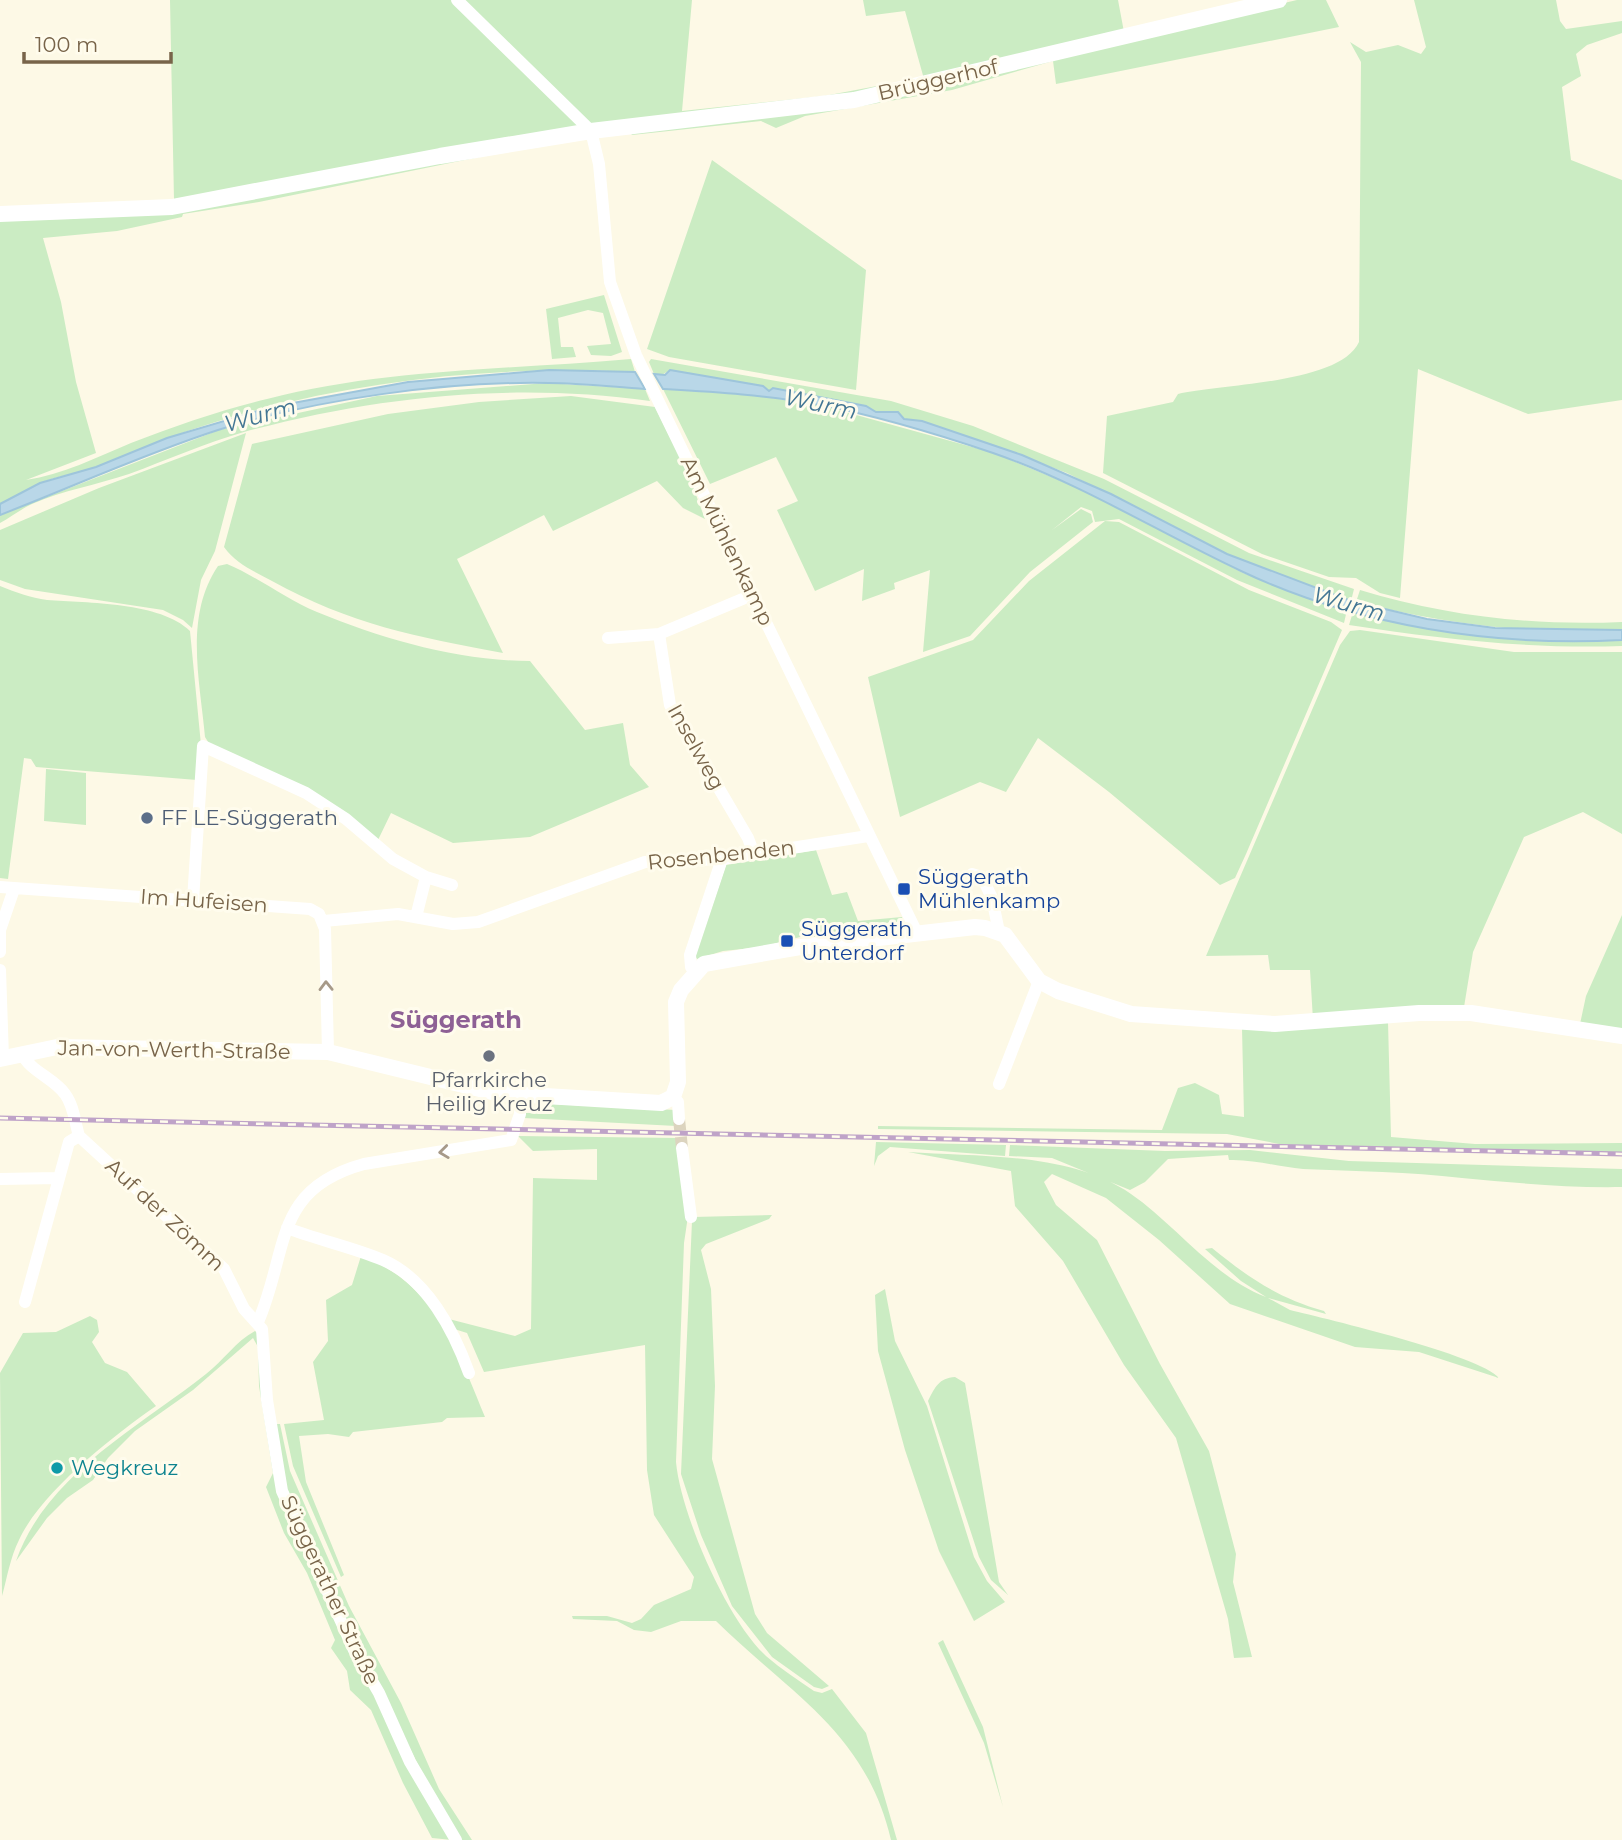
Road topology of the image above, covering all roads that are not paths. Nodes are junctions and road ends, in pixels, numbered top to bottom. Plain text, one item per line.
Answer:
1 (457, 0) edge
2 (1279, 0) edge
3 (592, 131) junction
4 (0, 214) edge
5 (752, 595) junction
6 (659, 634) junction
7 (608, 638) dead end
8 (869, 836) junction
9 (754, 854) junction
10 (722, 859) junction
11 (972, 874) dead end
12 (426, 877) junction
13 (452, 885) dead end
14 (0, 887) edge
15 (15, 889) junction
16 (193, 900) junction
17 (416, 917) junction
18 (324, 921) junction
19 (999, 932) junction
20 (918, 935) junction
21 (0, 952) edge
22 (0, 970) edge
23 (695, 972) junction
24 (1038, 981) junction
25 (1622, 1037) edge
26 (328, 1052) junction
27 (22, 1053) junction
28 (2, 1058) edge
29 (999, 1084) dead end
30 (522, 1095) junction
31 (673, 1097) junction
32 (679, 1119) tunnel mouth
33 (79, 1136) junction
34 (682, 1148) tunnel mouth
35 (58, 1178) junction
36 (0, 1179) edge
37 (691, 1217) dead end
38 (286, 1228) junction
39 (25, 1302) dead end
40 (258, 1322) junction
41 (469, 1373) dead end
42 (456, 1840) edge

1 - 3 street
2 - 3 main road, Brüggerhof
3 - 4 main road, Brüggerhof
3 - 5 street, Am Mühlenkamp
5 - 6 street
5 - 8 street, Am Mühlenkamp
6 - 7 street
6 - 9 street, Inselweg
8 - 9 street, Rosenbenden
8 - 20 street, Am Mühlenkamp
9 - 10 street, Rosenbenden
10 - 17 street, Rosenbenden
10 - 23 street
11 - 19 street
12 - 13 street
12 - 16 street
12 - 17 street
14 - 15 street, Im Hufeisen
15 - 16 street, Im Hufeisen
15 - 21 street
16 - 18 street, Im Hufeisen
17 - 18 street, Rosenbenden
26 -> 18 street
19 - 20 main road
19 - 24 main road
20 - 23 main road
22 - 28 street
23 - 31 main road
24 - 25 main road
24 - 29 street
26 - 27 main road, Jan-von-Werth-Straße
26 - 30 main road, Jan-von-Werth-Straße
27 - 28 main road, Jan-von-Werth-Straße
27 - 33 street, Jan-von-Werth-Straße
30 - 31 main road
30 -> 38 street
31 - 32 street
33 - 35 street
33 - 40 street, Auf der Zömm
34 - 37 street
35 - 36 street
35 - 39 street
38 - 40 street
38 - 41 street
40 - 42 street, Süggerather Straße

